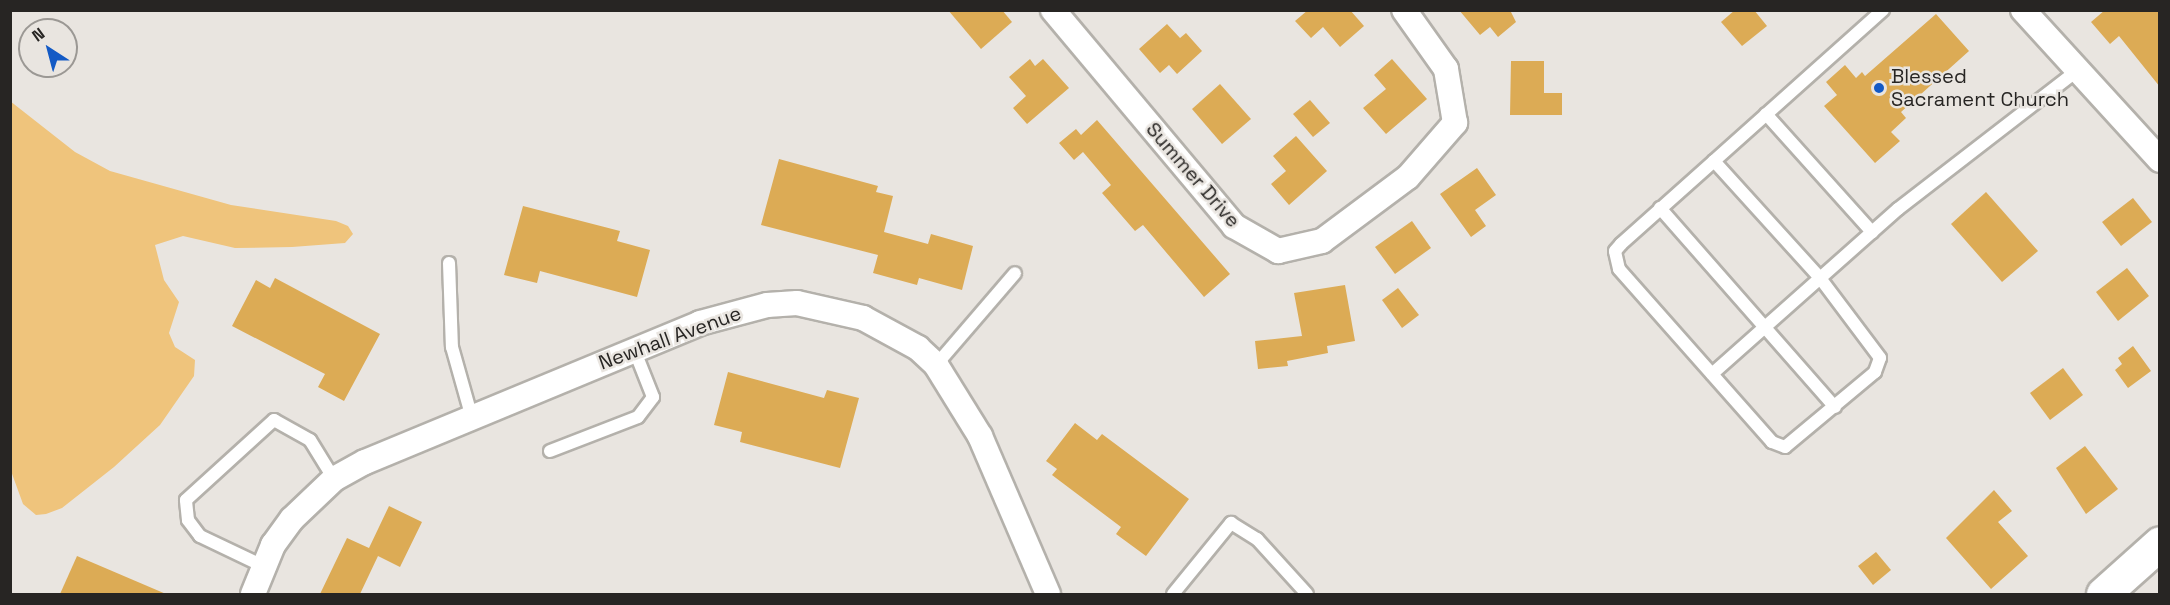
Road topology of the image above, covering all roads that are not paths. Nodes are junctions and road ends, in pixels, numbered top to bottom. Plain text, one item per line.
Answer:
1 (1053, 10) edge
2 (1404, 10) edge
3 (1883, 10) edge
4 (2023, 10) edge
5 (2078, 70) junction
6 (1766, 114) junction
7 (2156, 149) edge
8 (1714, 161) junction
9 (1660, 208) junction
10 (1872, 232) junction
11 (450, 263) dead end
12 (1015, 273) dead end
13 (1820, 278) junction
14 (1765, 327) junction
15 (634, 349) junction
16 (936, 365) junction
17 (1712, 374) junction
18 (1835, 406) junction
19 (472, 418) junction
20 (550, 451) dead end
21 (334, 479) junction
22 (2160, 543) edge
23 (263, 566) junction
24 (254, 594) edge
25 (1048, 594) edge
26 (1173, 594) edge
27 (1307, 594) edge
28 (2103, 594) edge

1 - 2 street, Summer Drive
3 - 6 lane
4 - 5 street
5 - 7 street
5 - 10 lane
6 - 8 lane
6 - 10 lane
8 - 9 lane
8 - 13 lane
9 - 14 lane
9 - 17 lane
10 - 13 lane
11 - 19 lane
12 - 16 lane
13 - 14 lane
13 - 18 lane
14 - 17 lane
14 - 18 lane
15 - 16 street, Newhall Avenue
15 - 19 street, Newhall Avenue
15 - 20 lane
16 - 25 street, Newhall Avenue
17 - 18 lane
19 - 21 street, Newhall Avenue
21 - 23 street, Newhall Avenue
21 - 23 lane
22 - 28 main road
23 - 24 street, Newhall Avenue
26 - 27 lane

